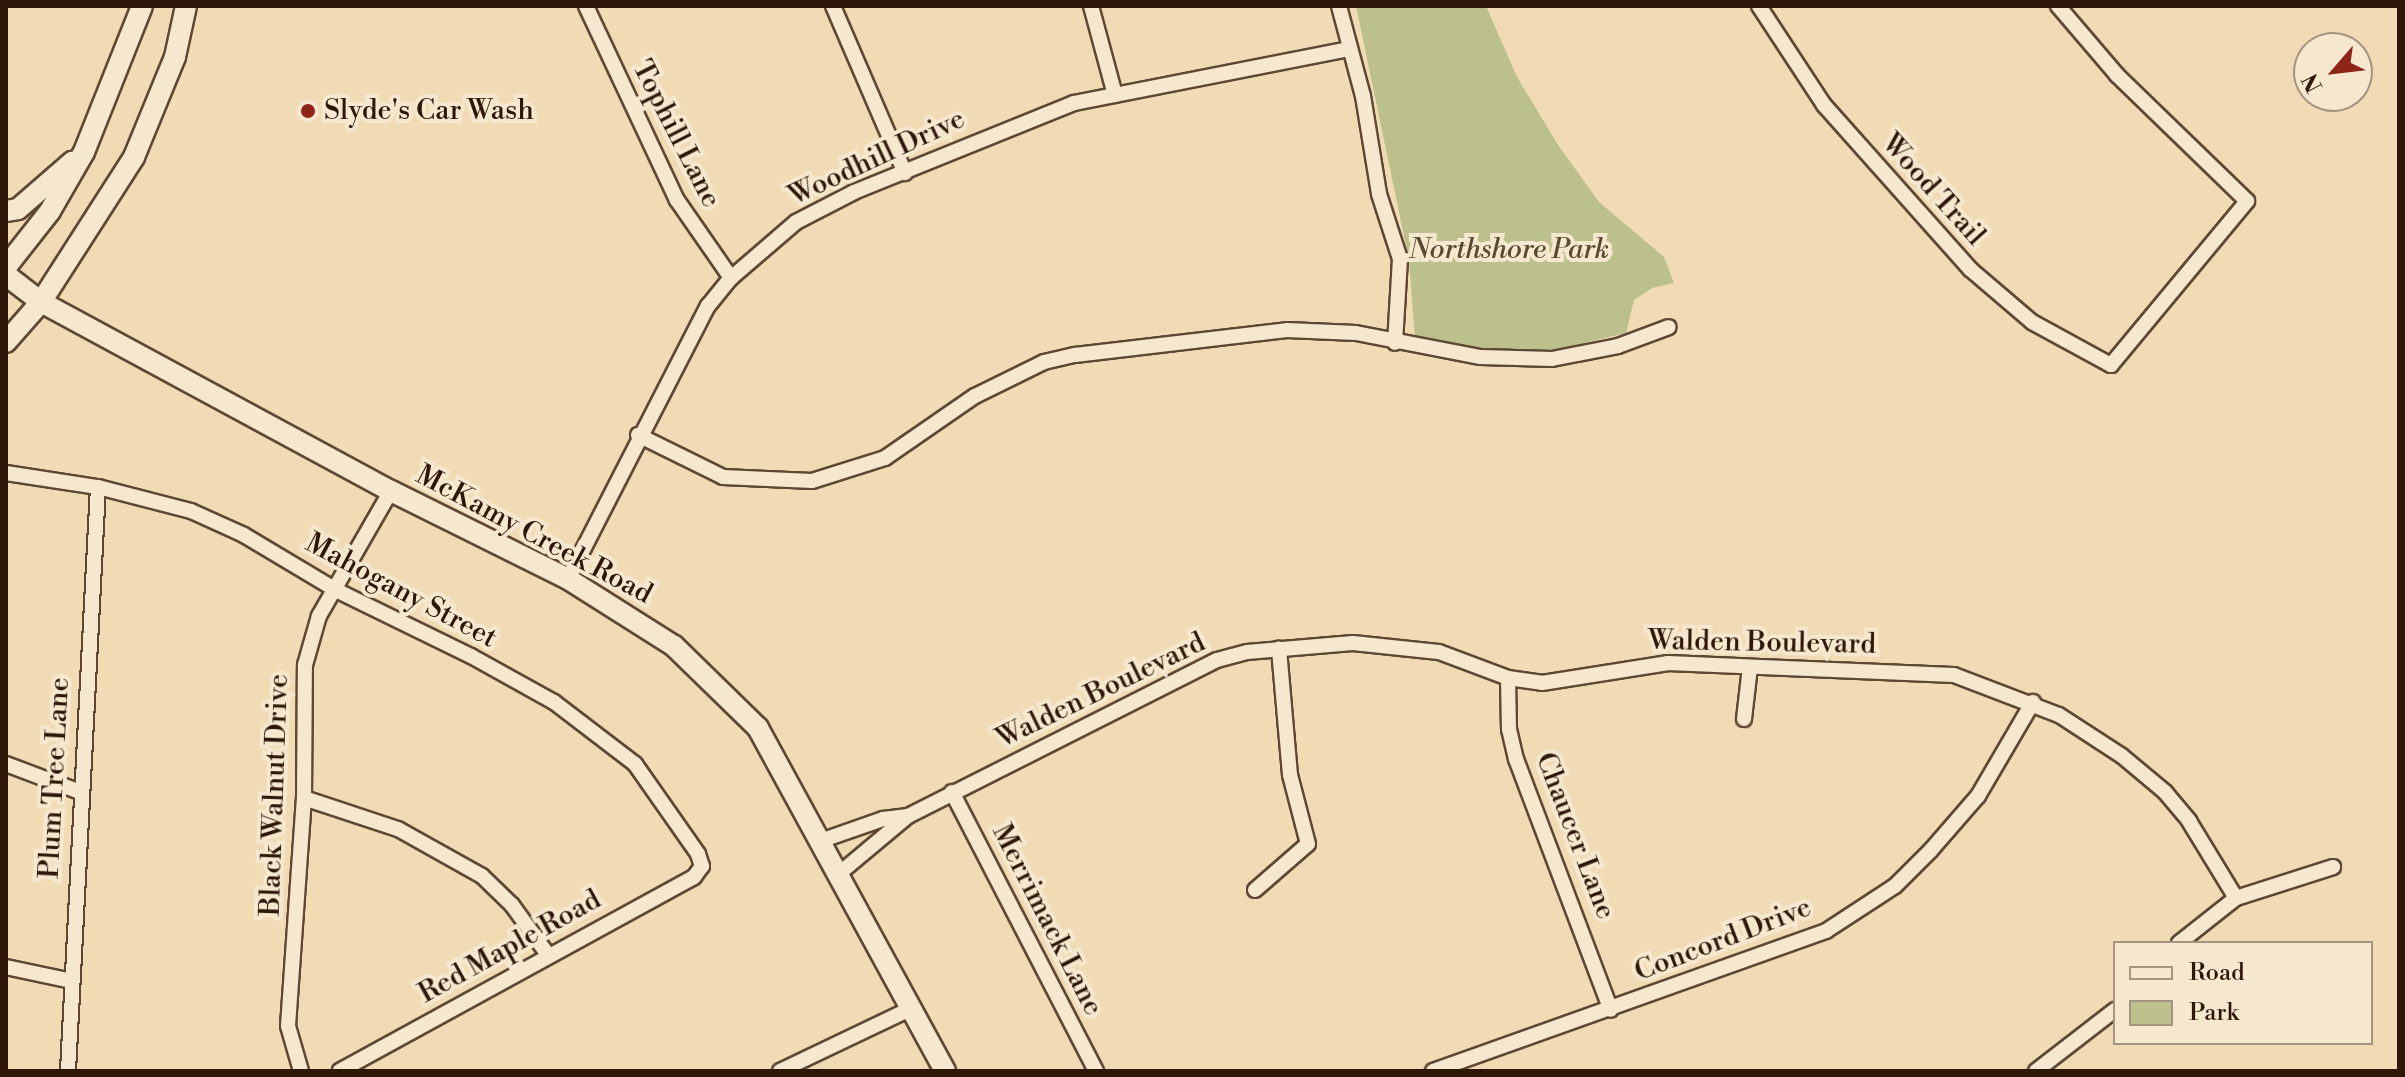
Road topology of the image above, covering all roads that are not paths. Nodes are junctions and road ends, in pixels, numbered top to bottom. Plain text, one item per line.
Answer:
1 (142, 6) edge
2 (186, 6) edge
3 (586, 6) edge
4 (833, 6) edge
5 (1091, 6) edge
6 (1339, 6) edge
7 (1759, 6) edge
8 (2058, 6) edge
9 (1348, 49) junction
10 (1115, 95) junction
11 (84, 152) junction
12 (905, 173) junction
13 (6, 211) edge
14 (6, 267) edge
15 (6, 275) edge
16 (731, 278) junction
17 (41, 302) junction
18 (1669, 327) dead end
19 (6, 342) edge
20 (1395, 343) junction
21 (638, 435) junction
22 (6, 473) edge
23 (98, 487) junction
24 (391, 491) junction
25 (568, 579) junction
26 (336, 590) junction
27 (1279, 648) junction
28 (1750, 667) junction
29 (1508, 678) junction
30 (2033, 702) junction
31 (1744, 719) dead end
32 (6, 764) edge
33 (80, 792) junction
34 (952, 792) junction
35 (304, 798) junction
36 (908, 816) junction
37 (823, 840) junction
38 (702, 866) joint
39 (2333, 867) dead end
40 (841, 872) junction
41 (1255, 890) dead end
42 (2236, 898) junction
43 (2182, 941) edge
44 (548, 955) junction
45 (6, 967) edge
46 (72, 981) junction
47 (912, 1008) junction
48 (1611, 1010) junction
49 (2113, 1012) edge
50 (68, 1071) edge
51 (301, 1071) edge
52 (340, 1071) edge
53 (780, 1071) edge
54 (945, 1071) edge
55 (1096, 1071) edge
56 (1433, 1071) edge
57 (2036, 1071) edge

1 - 11 street
2 - 17 street
3 - 16 street, Tophill Lane
4 - 12 street
5 - 10 street
6 - 9 street
7 - 8 street, Wood Trail
9 - 10 street, Woodhill Drive
9 - 20 street
10 - 12 street, Woodhill Drive
11 - 13 street
11 - 14 street
12 - 16 street, Woodhill Drive
15 - 17 street, McKamy Creek Road
16 - 21 street, Woodhill Drive
17 - 19 street
17 - 24 street, McKamy Creek Road
18 - 20 street
20 - 21 street
21 - 25 street, Woodhill Drive
22 - 23 street, Mahogany Street
23 - 26 street, Mahogany Street
23 - 33 street, Plum Tree Lane
24 - 25 street, McKamy Creek Road
24 - 26 street, Black Walnut Drive
25 - 37 street, McKamy Creek Road
26 - 35 street, Black Walnut Drive
26 - 38 street, Mahogany Street
27 - 29 street, Walden Boulevard
27 - 34 street, Walden Boulevard
27 - 41 street
28 - 29 street, Walden Boulevard
28 - 30 street, Walden Boulevard
28 - 31 street
29 - 48 street, Chaucer Lane
30 - 42 street, Walden Boulevard
30 - 48 street, Concord Drive
32 - 33 street
33 - 46 street, Plum Tree Lane
34 - 36 street, Walden Boulevard
34 - 55 street, Merrimack Lane
35 - 44 street
35 - 51 street, Black Walnut Drive
36 - 37 street, Walden Boulevard
36 - 40 street, Walden Boulevard
37 - 40 street, McKamy Creek Road
38 - 44 street, Red Maple Road
39 - 42 street
40 - 47 street, McKamy Creek Road
42 - 43 street
44 - 52 street, Red Maple Road
45 - 46 street
46 - 50 street, Plum Tree Lane
47 - 53 street
47 - 54 street, McKamy Creek Road
48 - 56 street, Concord Drive
49 - 57 street

